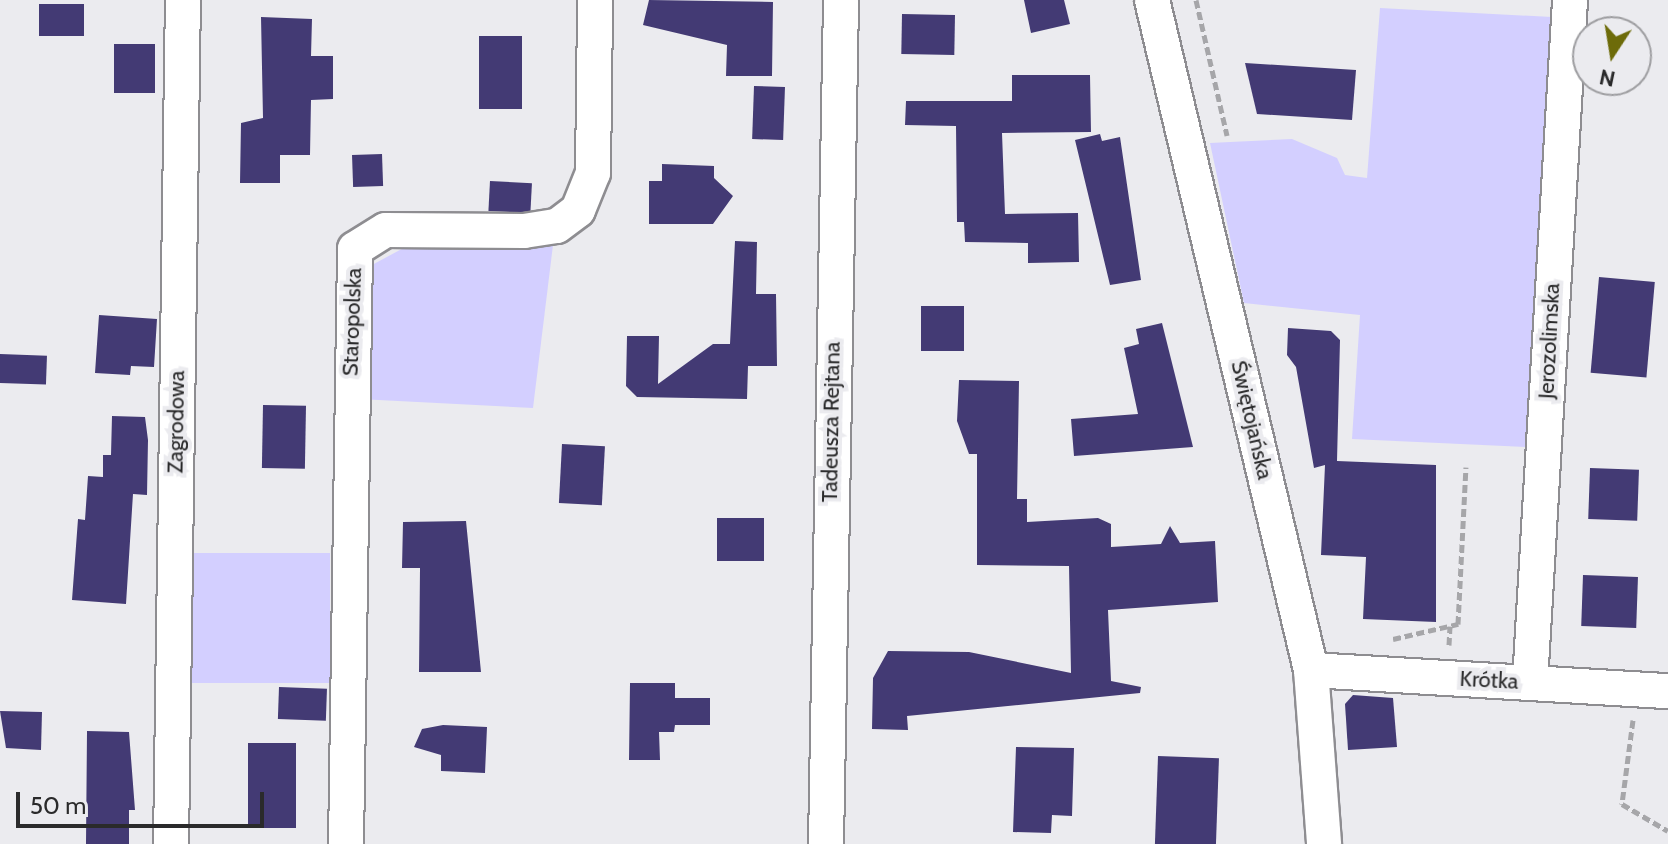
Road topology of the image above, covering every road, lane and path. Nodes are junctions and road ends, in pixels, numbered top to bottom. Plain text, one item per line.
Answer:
1 (183, 0) edge
2 (595, 0) edge
3 (841, 0) edge
4 (1152, 0) edge
5 (1196, 0) edge
6 (1570, 0) edge
7 (1227, 135) dead end
8 (1466, 467) dead end
9 (1388, 641) dead end
10 (1311, 670) junction
11 (1530, 682) junction
12 (1668, 691) edge
13 (1634, 706) dead end
14 (1668, 831) edge
15 (171, 844) edge
16 (346, 844) edge
17 (826, 844) edge
18 (1324, 844) edge

1 - 15 street, Zagrodowa
2 - 16 street, Staropolska
3 - 17 street, Tadeusza Rejtana
4 - 10 street, Świętojańska
5 - 7 path
6 - 11 street, Jerozolimska
8 - 9 path
10 - 11 street, Krótka
10 - 18 street, Świętojańska
11 - 12 street, Krótka
13 - 14 path

